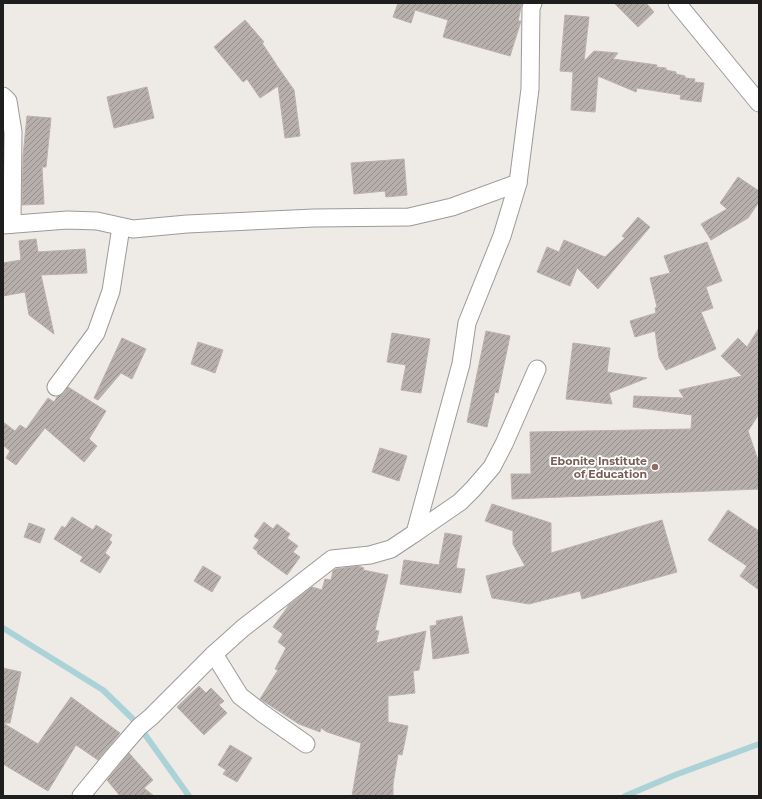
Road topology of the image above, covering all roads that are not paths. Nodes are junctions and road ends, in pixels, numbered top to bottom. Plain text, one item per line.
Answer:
1 (533, 3) edge
2 (677, 3) edge
3 (3, 96) edge
4 (759, 103) edge
5 (518, 183) junction
6 (7, 225) edge
7 (121, 226) junction
8 (538, 369) dead end
9 (56, 387) dead end
10 (415, 533) junction
11 (214, 654) junction
12 (306, 744) dead end
13 (80, 796) edge

1 - 5 street
2 - 4 street
3 - 6 street
5 - 7 street
5 - 10 street
6 - 7 street
7 - 9 street
8 - 10 street
10 - 11 street
11 - 12 street
11 - 13 street

